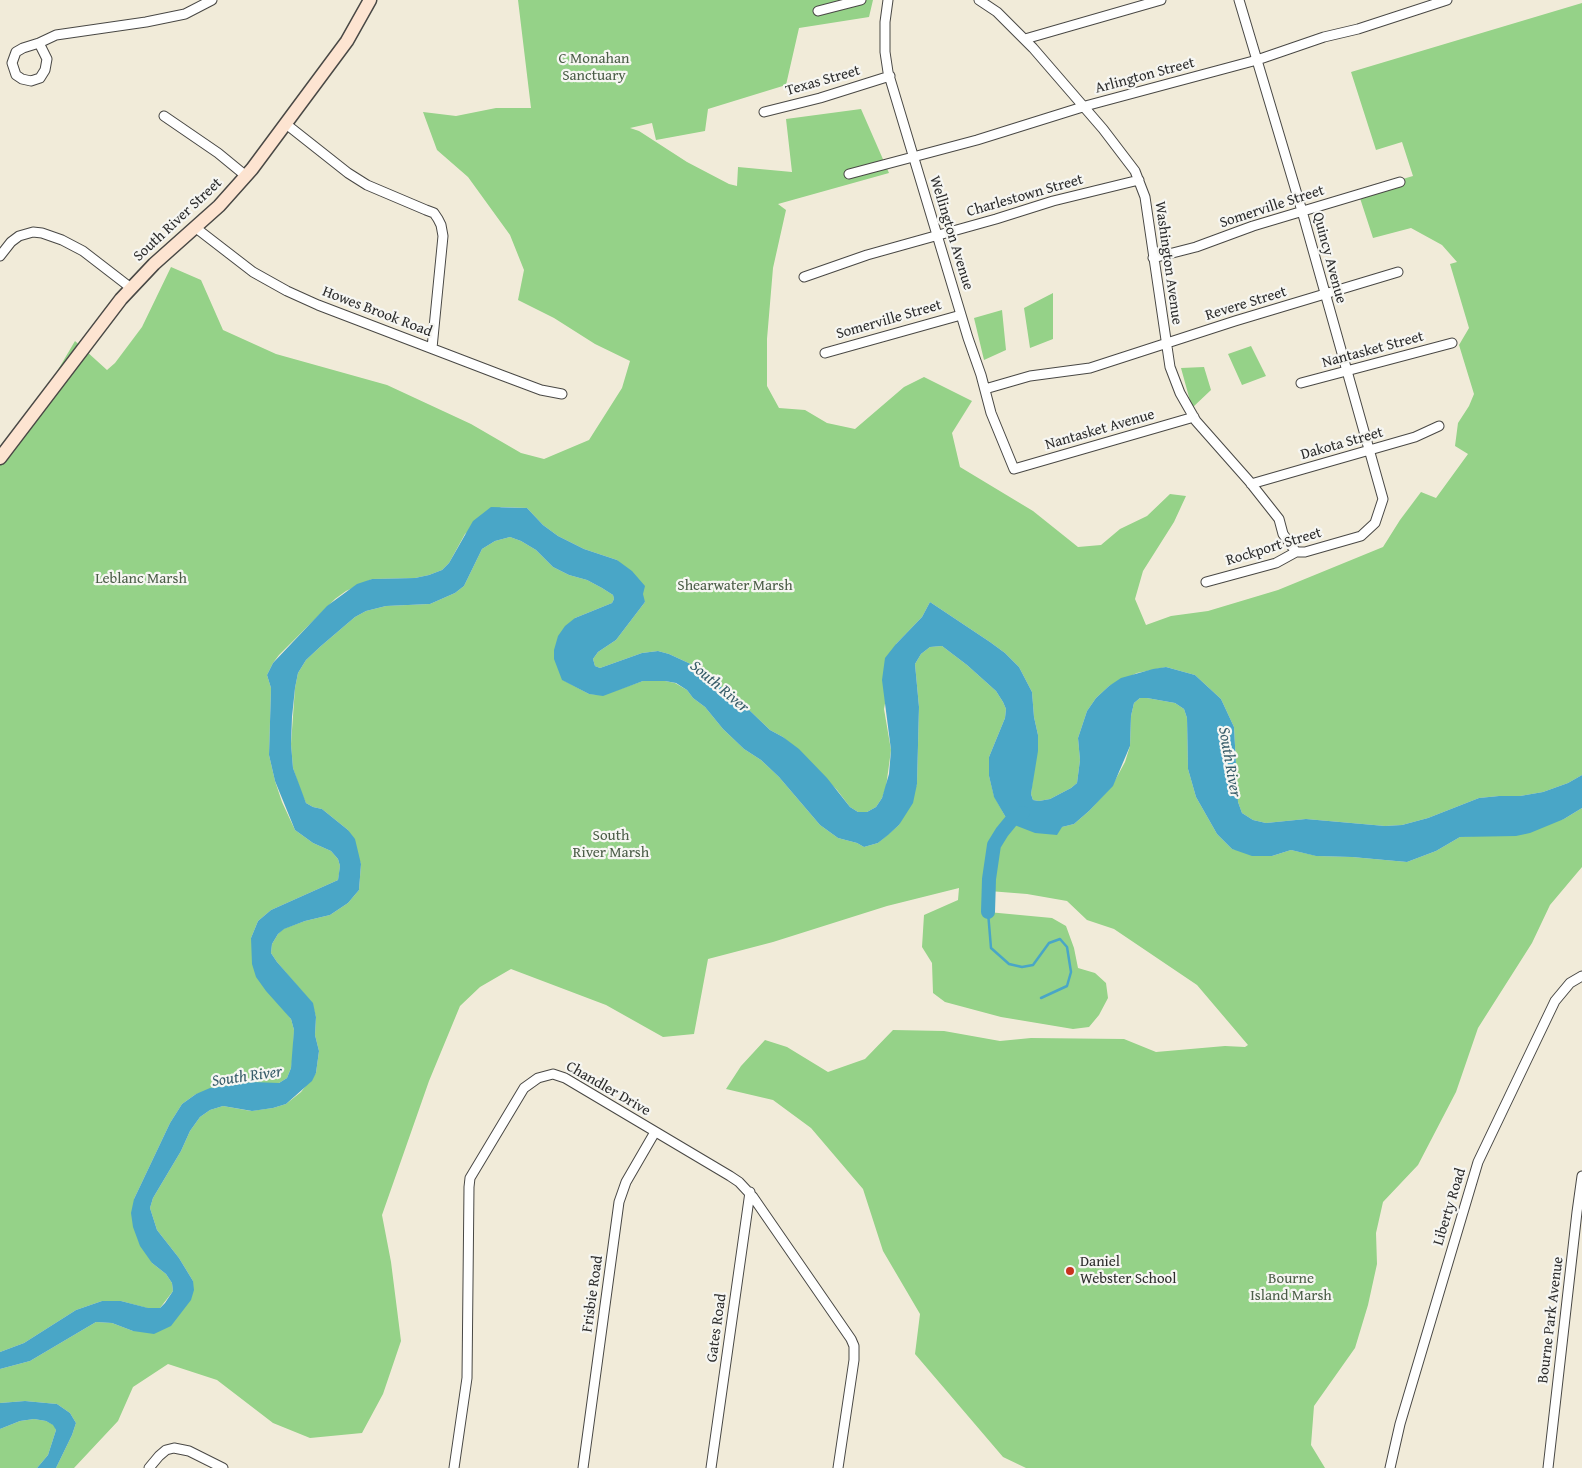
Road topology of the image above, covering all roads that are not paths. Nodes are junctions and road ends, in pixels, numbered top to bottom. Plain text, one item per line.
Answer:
1 (212, 0) edge
2 (370, 0) edge
3 (861, 0) edge
4 (888, 0) edge
5 (979, 0) edge
6 (1160, 0) edge
7 (1239, 0) edge
8 (1447, 0) edge
9 (818, 11) dead end
10 (1025, 39) junction
11 (39, 43) junction
12 (1257, 60) junction
13 (890, 76) junction
14 (1083, 107) junction
15 (764, 112) dead end
16 (164, 116) dead end
17 (286, 124) junction
18 (914, 157) junction
19 (849, 174) dead end
20 (246, 176) junction
21 (1139, 180) junction
22 (1400, 182) dead end
23 (1302, 211) junction
24 (196, 228) junction
25 (937, 235) junction
26 (0, 256) edge
27 (1154, 258) junction
28 (1398, 272) dead end
29 (804, 277) dead end
30 (130, 288) junction
31 (1324, 295) junction
32 (961, 315) junction
33 (1166, 343) junction
34 (1452, 343) dead end
35 (432, 348) junction
36 (825, 353) dead end
37 (1347, 371) junction
38 (1301, 383) dead end
39 (985, 390) junction
40 (562, 394) dead end
41 (1194, 418) junction
42 (1439, 426) dead end
43 (1370, 450) junction
44 (0, 458) edge
45 (1014, 469) joint
46 (1252, 484) junction
47 (1374, 523) joint
48 (1296, 552) junction
49 (1206, 582) dead end
50 (1582, 976) edge
51 (655, 1132) junction
52 (1582, 1176) edge
53 (750, 1192) junction
54 (150, 1468) edge
55 (223, 1468) edge
56 (454, 1468) edge
57 (582, 1468) edge
58 (711, 1468) edge
59 (838, 1468) edge
60 (1390, 1468) edge
61 (1548, 1468) edge

1 - 11 street
2 - 17 street, South River Street
3 - 9 street
4 - 13 street, Wellington Avenue
5 - 10 street, Washington Avenue
6 - 10 street
7 - 12 street, Quincy Avenue
8 - 12 street, Arlington Street
10 - 14 street, Washington Avenue
11 - 11 street
12 - 14 street, Arlington Street
12 - 23 street, Quincy Avenue
13 - 15 street, Texas Street
13 - 18 street, Wellington Avenue
14 - 18 street, Arlington Street
14 - 21 street, Washington Avenue
16 - 20 street
17 - 20 street, South River Street
17 - 35 street
18 - 19 street, Arlington Street
18 - 25 street, Wellington Avenue
20 - 24 street, South River Street
21 - 25 street, Charlestown Street
21 - 27 street, Washington Avenue
22 - 23 street, Somerville Street
23 - 27 street, Somerville Street
23 - 31 street, Quincy Avenue
24 - 30 street, South River Street
24 - 35 street, Howes Brook Road
25 - 29 street, Charlestown Street
25 - 32 street, Wellington Avenue
26 - 30 street
27 - 33 street, Washington Avenue
28 - 31 street, Revere Street
30 - 44 street, South River Street
31 - 33 street, Revere Street
31 - 37 street, Quincy Avenue
32 - 36 street, Somerville Street
32 - 39 street, Wellington Avenue
33 - 39 street, Revere Street
33 - 41 street, Washington Avenue
34 - 37 street, Nantasket Street
35 - 40 street, Howes Brook Road
37 - 38 street, Nantasket Street
37 - 43 street, Quincy Avenue
39 - 45 street, Wellington Avenue
41 - 45 street, Nantasket Avenue
41 - 46 street, Washington Avenue
42 - 43 street, Dakota Street
43 - 46 street, Dakota Street
43 - 47 street, Quincy Avenue
46 - 48 street, Washington Avenue
47 - 48 street, Rockport Street
48 - 49 street, Rockport Street
50 - 60 street, Liberty Road
51 - 53 street, Chandler Drive
51 - 56 street, Chandler Drive
51 - 57 street, Frisbie Road
52 - 61 street, Bourne Park Avenue
53 - 58 street, Gates Road
53 - 59 street, Chandler Drive
54 - 55 street

